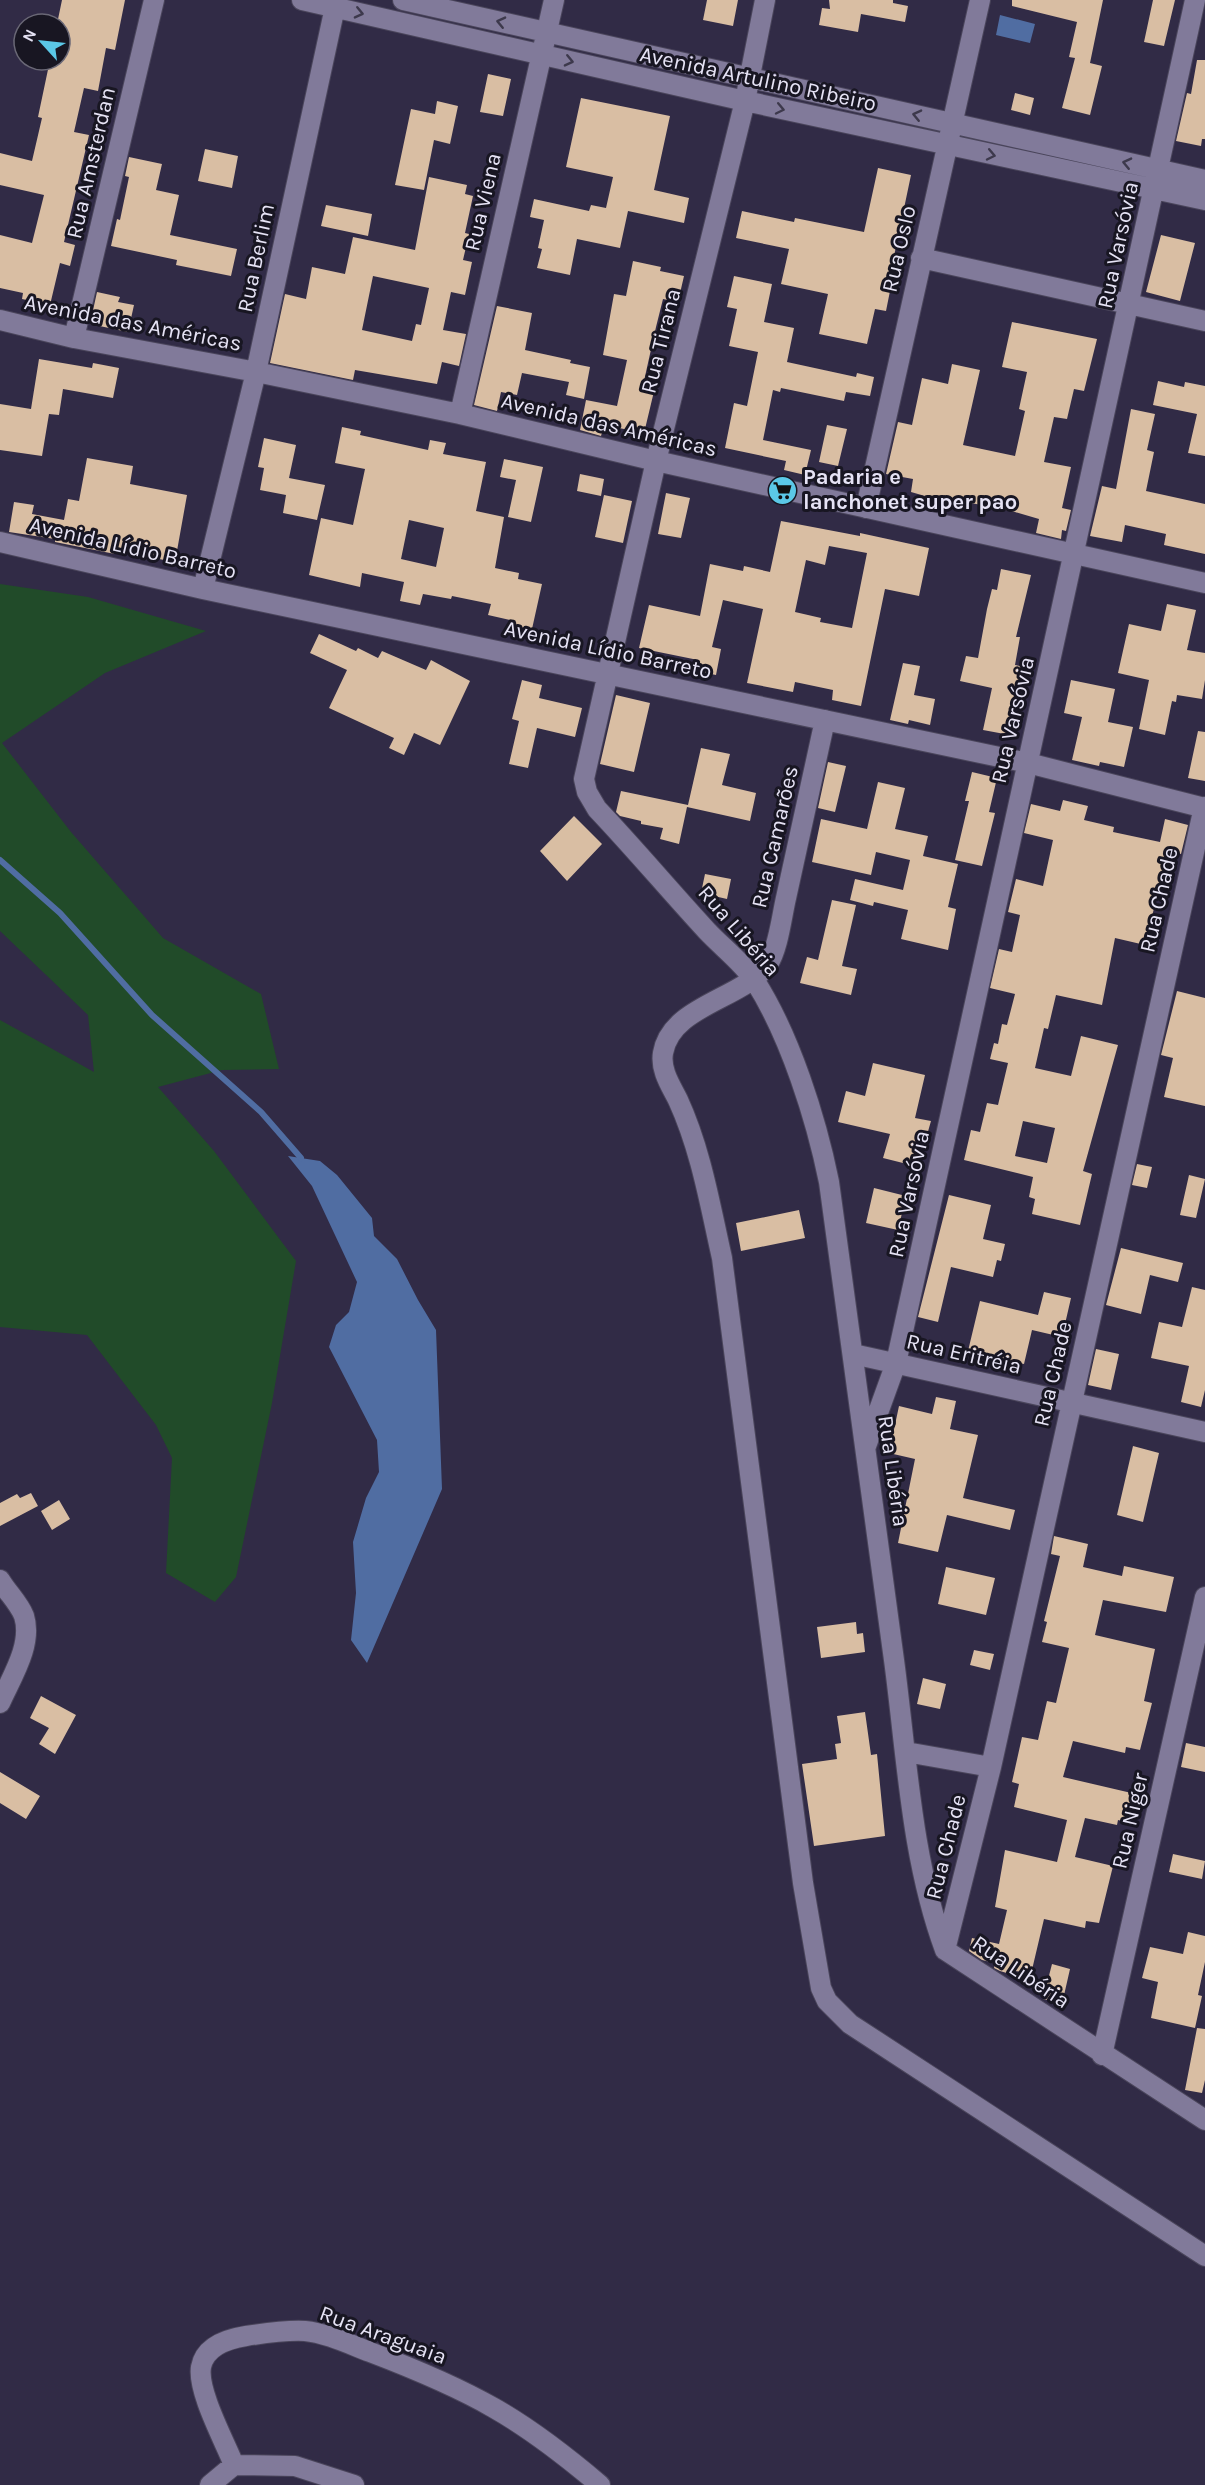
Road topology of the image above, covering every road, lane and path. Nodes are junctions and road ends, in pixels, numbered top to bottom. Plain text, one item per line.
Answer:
1 (154, 0) edge
2 (302, 0) edge
3 (403, 0) edge
4 (554, 0) edge
5 (765, 0) edge
6 (980, 0) edge
7 (1195, 0) edge
8 (334, 7) junction
9 (548, 33) junction
10 (541, 55) junction
11 (751, 78) junction
12 (745, 101) junction
13 (951, 123) junction
14 (947, 145) junction
15 (1159, 170) junction
16 (1205, 180) edge
17 (1155, 191) junction
18 (1205, 200) edge
19 (921, 258) junction
20 (1130, 304) junction
21 (0, 320) edge
22 (1205, 321) edge
23 (74, 338) junction
24 (256, 372) junction
25 (460, 414) junction
26 (656, 461) junction
27 (866, 508) junction
28 (0, 542) edge
29 (1075, 554) junction
30 (1205, 583) edge
31 (203, 589) junction
32 (608, 674) junction
33 (825, 720) junction
34 (586, 762) joint
35 (1028, 763) junction
36 (1204, 808) edge
37 (753, 978) junction
38 (853, 1354) junction
39 (896, 1363) junction
40 (1071, 1402) junction
41 (1205, 1432) edge
42 (866, 1446) junction
43 (0, 1580) edge
44 (1205, 1598) edge
45 (0, 1703) edge
46 (906, 1752) junction
47 (991, 1767) junction
48 (945, 1950) junction
49 (1102, 2055) junction
50 (1205, 2120) edge
51 (1205, 2256) edge
52 (234, 2465) junction
53 (210, 2485) edge
54 (354, 2485) edge
55 (600, 2485) edge

1 - 23 street, Rua Amsterdan
2 - 8 street, Avenida Artulino Ribeiro
9 -> 3 street, Avenida Artulino Ribeiro
4 - 9 street, Rua Viena
5 - 11 street, Rua Tirana
6 - 13 street, Rua Oslo
7 - 15 street, Rua Varsóvia
8 -> 10 street, Avenida Artulino Ribeiro
8 - 24 street, Rua Berlim
9 - 10 street, Rua Viena
9 - 11 street, Avenida Artulino Ribeiro
10 -> 12 street, Avenida Artulino Ribeiro
10 - 25 street, Rua Viena
11 - 12 street, Rua Tirana
13 -> 11 street, Avenida Artulino Ribeiro
12 -> 14 street, Avenida Artulino Ribeiro
12 - 26 street, Rua Tirana
13 - 14 street, Rua Oslo
15 -> 13 street, Avenida Artulino Ribeiro
14 -> 17 street, Avenida Artulino Ribeiro
14 - 19 street, Rua Oslo
15 - 16 street, Avenida Artulino Ribeiro
15 - 17 street, Rua Varsóvia
17 - 18 street, Avenida Artulino Ribeiro
17 - 20 street, Rua Varsóvia
19 - 20 street
19 - 27 street, Rua Oslo
20 - 22 street
20 - 29 street, Rua Varsóvia
21 - 23 street, Avenida das Américas
23 - 24 street, Avenida das Américas
24 - 25 street, Avenida das Américas
24 - 31 street, Rua Berlim
25 - 26 street, Avenida das Américas
26 - 27 street, Avenida das Américas
26 - 32 street, Rua Tirana
27 - 29 street, Avenida das Américas
28 - 31 street, Avenida Lídio Barreto
29 - 30 street, Avenida das Américas
29 - 35 street, Rua Varsóvia
31 - 32 street, Avenida Lídio Barreto
32 - 33 street, Avenida Lídio Barreto
32 - 34 street, Rua Tirana
33 - 35 street, Avenida Lídio Barreto
33 - 37 street, Rua Camarões
34 - 37 street, Rua Libéria
35 - 36 street, Avenida Lídio Barreto
35 - 39 street, Rua Varsóvia
36 - 40 street, Rua Chade
37 - 38 street, Rua Libéria
37 - 51 street
38 - 39 street, Rua Eritréia
38 - 42 street, Rua Libéria
39 - 40 street, Rua Eritréia
39 - 42 street, Rua Varsóvia
40 - 41 street, Rua Eritréia
40 - 47 street, Rua Chade
42 - 46 street, Rua Libéria
43 - 45 street
44 - 49 street, Rua Niger
46 - 47 street
46 - 48 street, Rua Libéria
47 - 48 street, Rua Chade
48 - 49 street, Rua Libéria
49 - 50 street, Rua Libéria
52 - 53 street
52 - 54 street
52 - 55 street, Rua Araguaia

